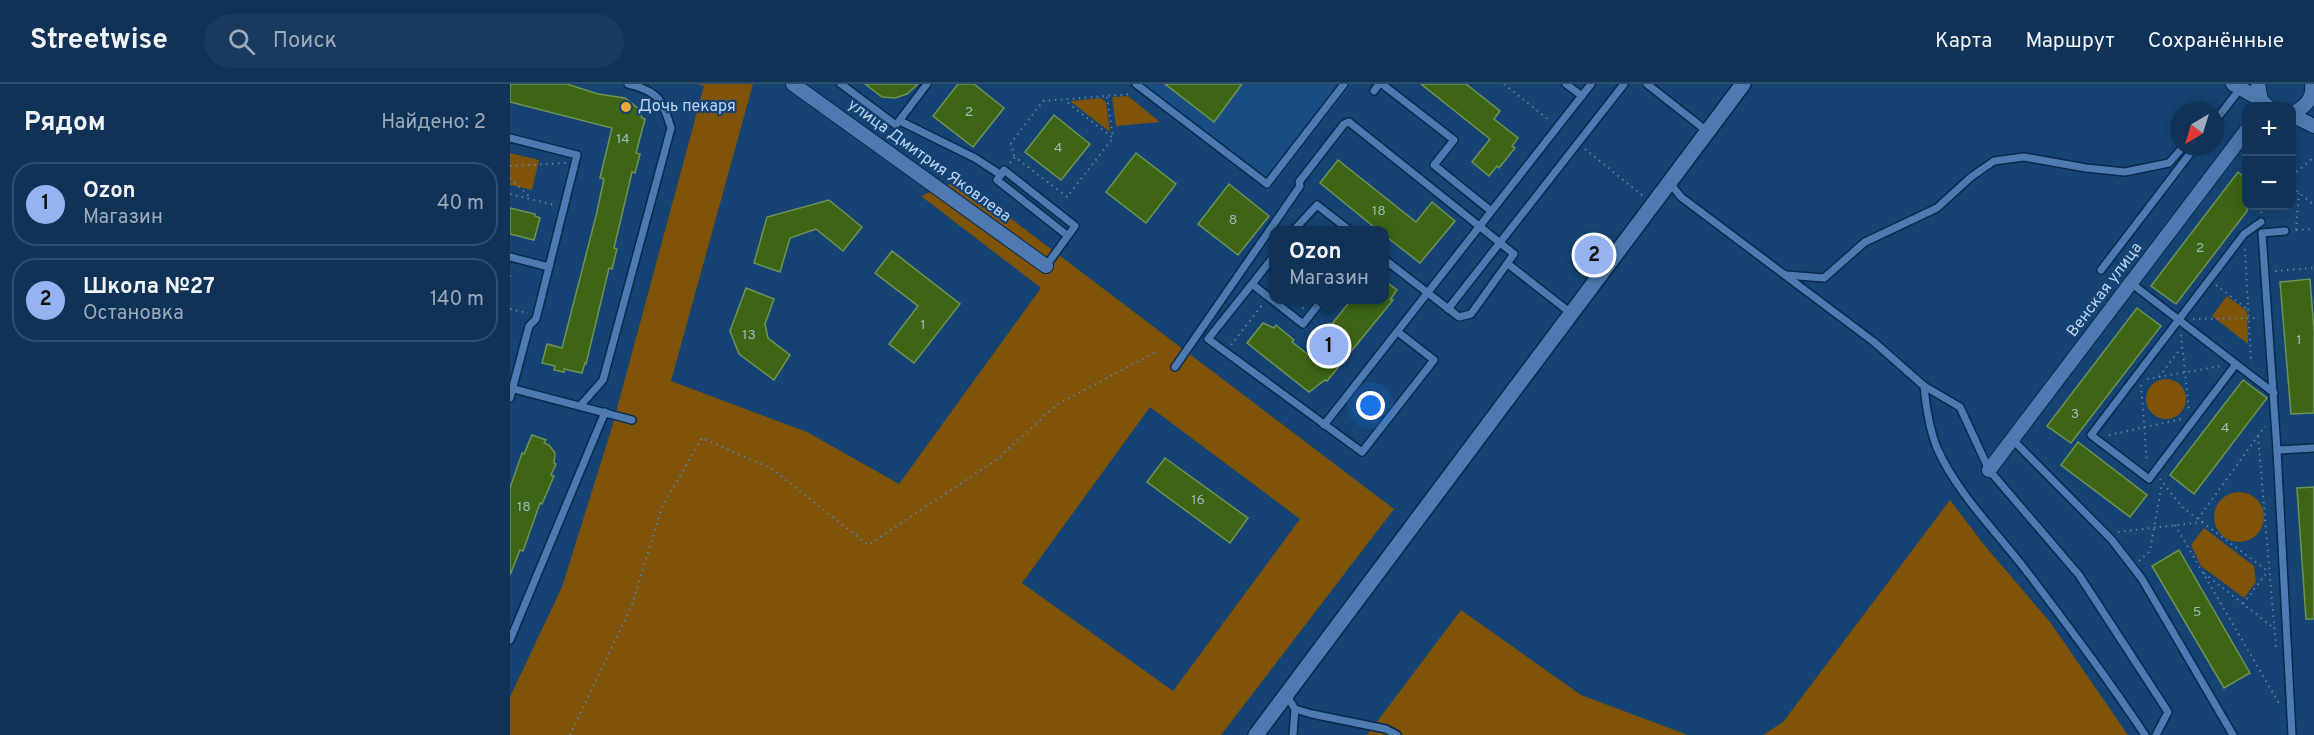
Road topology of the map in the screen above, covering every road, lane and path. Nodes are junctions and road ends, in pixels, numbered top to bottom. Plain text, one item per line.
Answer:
1 (628, 84) edge
2 (793, 84) edge
3 (841, 84) edge
4 (927, 84) edge
5 (1136, 84) edge
6 (1344, 84) edge
7 (1381, 84) edge
8 (1566, 84) edge
9 (1591, 84) edge
10 (1623, 84) edge
11 (1647, 84) edge
12 (1743, 84) edge
13 (2258, 84) edge
14 (2312, 84) edge
15 (2236, 86) edge
16 (1374, 91) dead end
17 (1133, 94) dead end
18 (1107, 96) junction
19 (1582, 96) junction
20 (1064, 100) junction
21 (2262, 102) edge
22 (2264, 102) edge
23 (2224, 105) edge
24 (2296, 112) edge
25 (2296, 116) edge
26 (900, 121) junction
27 (2314, 126) edge
28 (1707, 132) junction
29 (2242, 137) edge
30 (510, 138) edge
31 (1113, 138) junction
32 (2176, 156) edge
33 (2188, 156) edge
34 (1015, 157) junction
35 (2314, 157) edge
36 (575, 163) junction
37 (510, 166) edge
38 (1002, 173) junction
39 (2296, 173) edge
40 (510, 178) edge
41 (1669, 182) junction
42 (2296, 190) edge
43 (2299, 193) junction
44 (510, 194) edge
45 (533, 200) junction
46 (2314, 205) edge
47 (564, 207) junction
48 (1491, 211) junction
49 (1272, 226) edge
50 (1298, 226) edge
51 (1343, 226) edge
52 (1479, 226) junction
53 (2314, 229) edge
54 (1269, 231) edge
55 (2285, 231) dead end
56 (2262, 232) junction
57 (2244, 234) junction
58 (1068, 236) junction
59 (1500, 243) junction
60 (510, 257) edge
61 (1269, 262) edge
62 (1389, 263) edge
63 (1508, 264) junction
64 (1046, 266) joint
65 (549, 267) junction
66 (2314, 268) edge
67 (2101, 270) dead end
68 (2275, 271) dead end
69 (1786, 275) junction
70 (2209, 280) junction
71 (2131, 283) junction
72 (1252, 284) junction
73 (1428, 293) junction
74 (1268, 297) joint
75 (1277, 304) edge
76 (1319, 304) edge
77 (510, 309) edge
78 (1448, 309) junction
79 (2248, 310) junction
80 (1572, 314) junction
81 (537, 315) junction
82 (2249, 318) junction
83 (2268, 318) junction
84 (2179, 319) junction
85 (1398, 332) junction
86 (2182, 346) junction
87 (1156, 352) dead end
88 (1225, 352) junction
89 (2236, 364) junction
90 (1175, 367) dead end
91 (2185, 372) junction
92 (2160, 376) junction
93 (2252, 376) junction
94 (1924, 386) junction
95 (512, 389) edge
96 (2274, 393) junction
97 (510, 398) edge
98 (580, 406) junction
99 (605, 412) junction
100 (2275, 412) junction
101 (632, 420) dead end
102 (1324, 425) junction
103 (2145, 427) junction
104 (2258, 436) junction
105 (2094, 438) junction
106 (2012, 439) junction
107 (2314, 448) edge
108 (2277, 450) junction
109 (1989, 470) junction
110 (2154, 472) junction
111 (2149, 479) junction
112 (2162, 482) junction
113 (2198, 519) junction
114 (2202, 522) junction
115 (2175, 525) junction
116 (2154, 528) junction
117 (2118, 532) dead end
118 (2139, 561) dead end
119 (2203, 572) junction
120 (2269, 572) junction
121 (2284, 586) junction
122 (2243, 604) junction
123 (2275, 629) junction
124 (510, 640) edge
125 (2277, 651) dead end
126 (1286, 694) junction
127 (2280, 696) dead end
128 (1295, 709) junction
129 (570, 735) edge
130 (1256, 735) edge
131 (1293, 735) edge
132 (1396, 735) edge
133 (2145, 735) edge
134 (2156, 735) edge
135 (2233, 735) edge
136 (2292, 735) edge

1 - 98 lane
2 - 64 street, улица Дмитрия Яковлева
3 - 26 lane
4 - 26 lane
5 - 6 lane
7 - 16 lane
7 - 48 lane
8 - 19 lane
9 - 19 lane
10 - 59 lane
11 - 28 lane
12 - 28 street
13 - 22 street
14 - 24 street
15 - 21 street
15 - 23 lane
17 - 18 path
18 - 20 path
18 - 31 path
19 - 48 lane
20 - 31 path
20 - 34 path
25 - 27 street
26 - 38 lane
28 - 41 street
29 - 71 street, Венская улица
30 - 36 lane
31 - 34 path
32 - 69 lane
33 - 67 lane
34 - 38 path
35 - 39 path
36 - 37 path
36 - 47 lane
38 - 58 lane
38 - 58 lane
40 - 45 path
41 - 69 lane
41 - 80 street
42 - 43 path
43 - 46 path
43 - 53 path
44 - 45 path
45 - 47 path
47 - 65 lane
48 - 52 lane
49 - 52 lane
50 - 51 lane
52 - 59 lane
52 - 73 lane
54 - 90 lane
55 - 56 lane
56 - 57 lane
56 - 83 lane
57 - 70 lane
57 - 79 path
58 - 64 lane
59 - 63 lane
59 - 78 lane
60 - 65 lane
61 - 72 lane
62 - 73 lane
63 - 78 lane
63 - 80 lane
65 - 81 lane
66 - 68 path
69 - 94 lane
70 - 79 path
70 - 84 lane
71 - 84 lane
71 - 106 street, Венская улица
72 - 74 lane
72 - 88 lane
73 - 78 lane
73 - 85 lane
74 - 88 path
75 - 76 lane
77 - 81 path
79 - 82 path
80 - 126 street
81 - 95 lane
82 - 83 path
82 - 84 path
82 - 93 path
83 - 96 lane
84 - 86 path
84 - 89 lane
84 - 105 lane
85 - 102 lane
85 - 102 lane
86 - 91 path
86 - 92 path
87 - 129 path
88 - 102 lane
89 - 91 path
89 - 93 lane
89 - 110 lane
91 - 92 path
91 - 103 path
92 - 103 path
93 - 96 lane
94 - 109 lane
94 - 133 lane
95 - 97 lane
95 - 98 lane
96 - 100 lane
98 - 99 lane
99 - 101 lane
99 - 124 lane
100 - 104 path
100 - 108 lane
103 - 105 path
103 - 111 path
104 - 113 path
104 - 120 path
105 - 111 lane
106 - 109 street, Венская улица
106 - 135 lane
107 - 108 lane
108 - 121 lane
109 - 134 lane
110 - 111 lane
110 - 112 path
112 - 113 path
112 - 116 path
113 - 114 path
114 - 115 path
114 - 120 path
115 - 116 path
115 - 119 path
116 - 117 path
116 - 118 path
119 - 122 path
119 - 127 path
120 - 121 path
120 - 122 path
120 - 123 path
121 - 136 lane
122 - 123 path
123 - 125 path
126 - 128 lane
126 - 130 street
128 - 131 lane
128 - 132 lane

